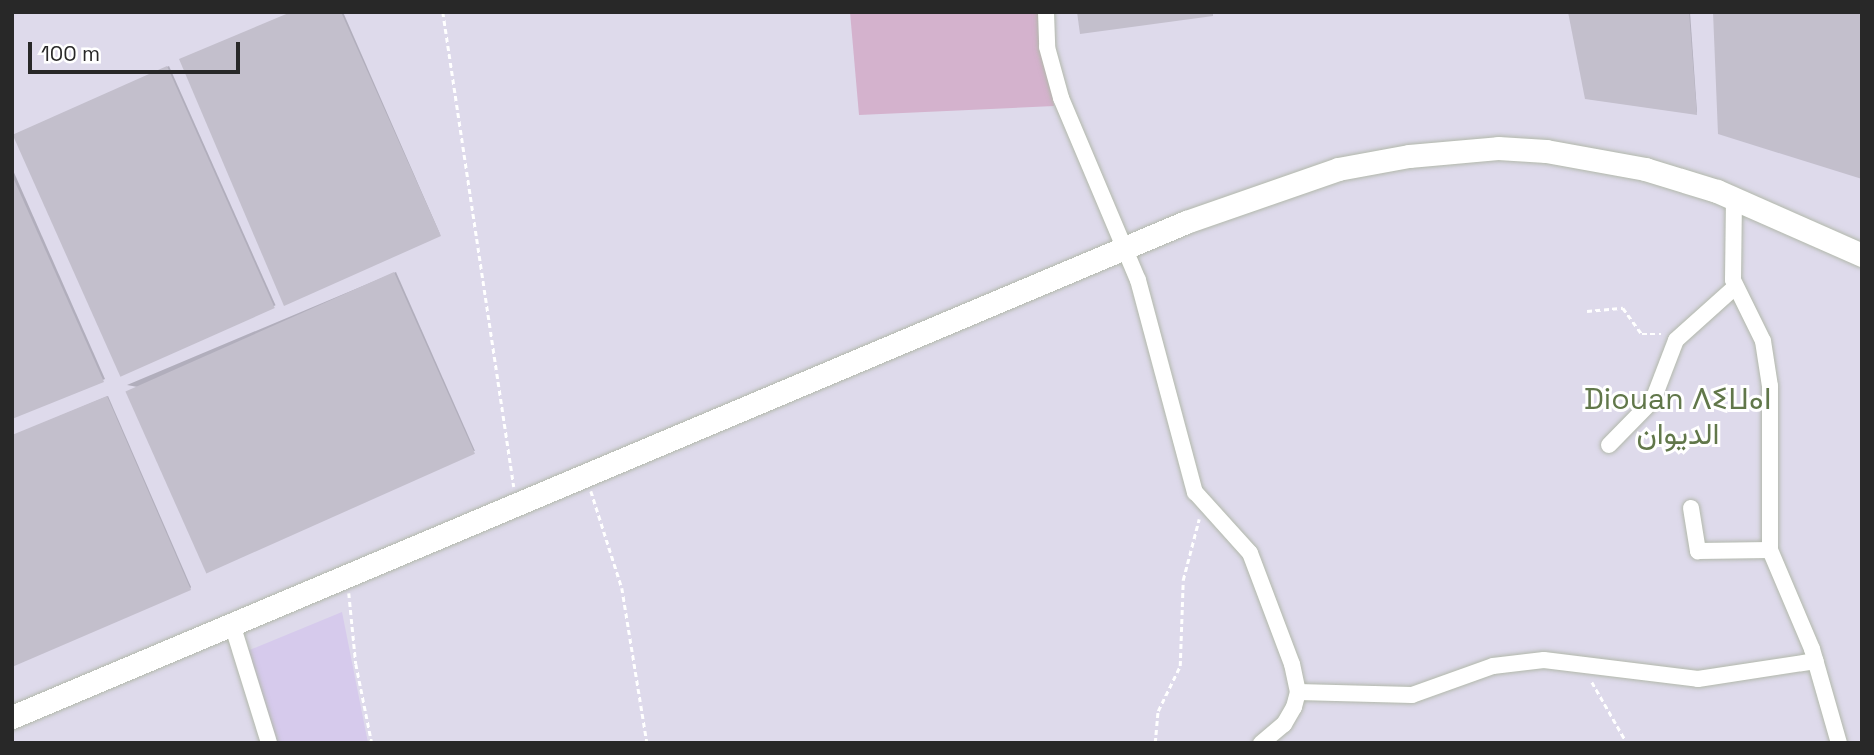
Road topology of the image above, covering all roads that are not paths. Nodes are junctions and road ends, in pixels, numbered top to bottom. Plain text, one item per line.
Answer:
1 (1046, 12) edge
2 (1734, 198) junction
3 (1124, 248) junction
4 (1862, 256) edge
5 (1734, 288) junction
6 (1609, 445) dead end
7 (1691, 508) dead end
8 (1770, 550) junction
9 (232, 624) junction
10 (1816, 661) junction
11 (1298, 692) junction
12 (12, 717) edge
13 (269, 743) edge
14 (1261, 743) edge
15 (1839, 743) edge

1 - 3 street
2 - 3 main road
2 - 4 main road
2 - 5 street
3 - 9 main road
3 - 11 street
5 - 6 street
5 - 8 street
7 - 8 street
8 - 10 street
9 - 12 main road
9 - 13 street
10 - 11 street
10 - 15 street
11 - 14 street

